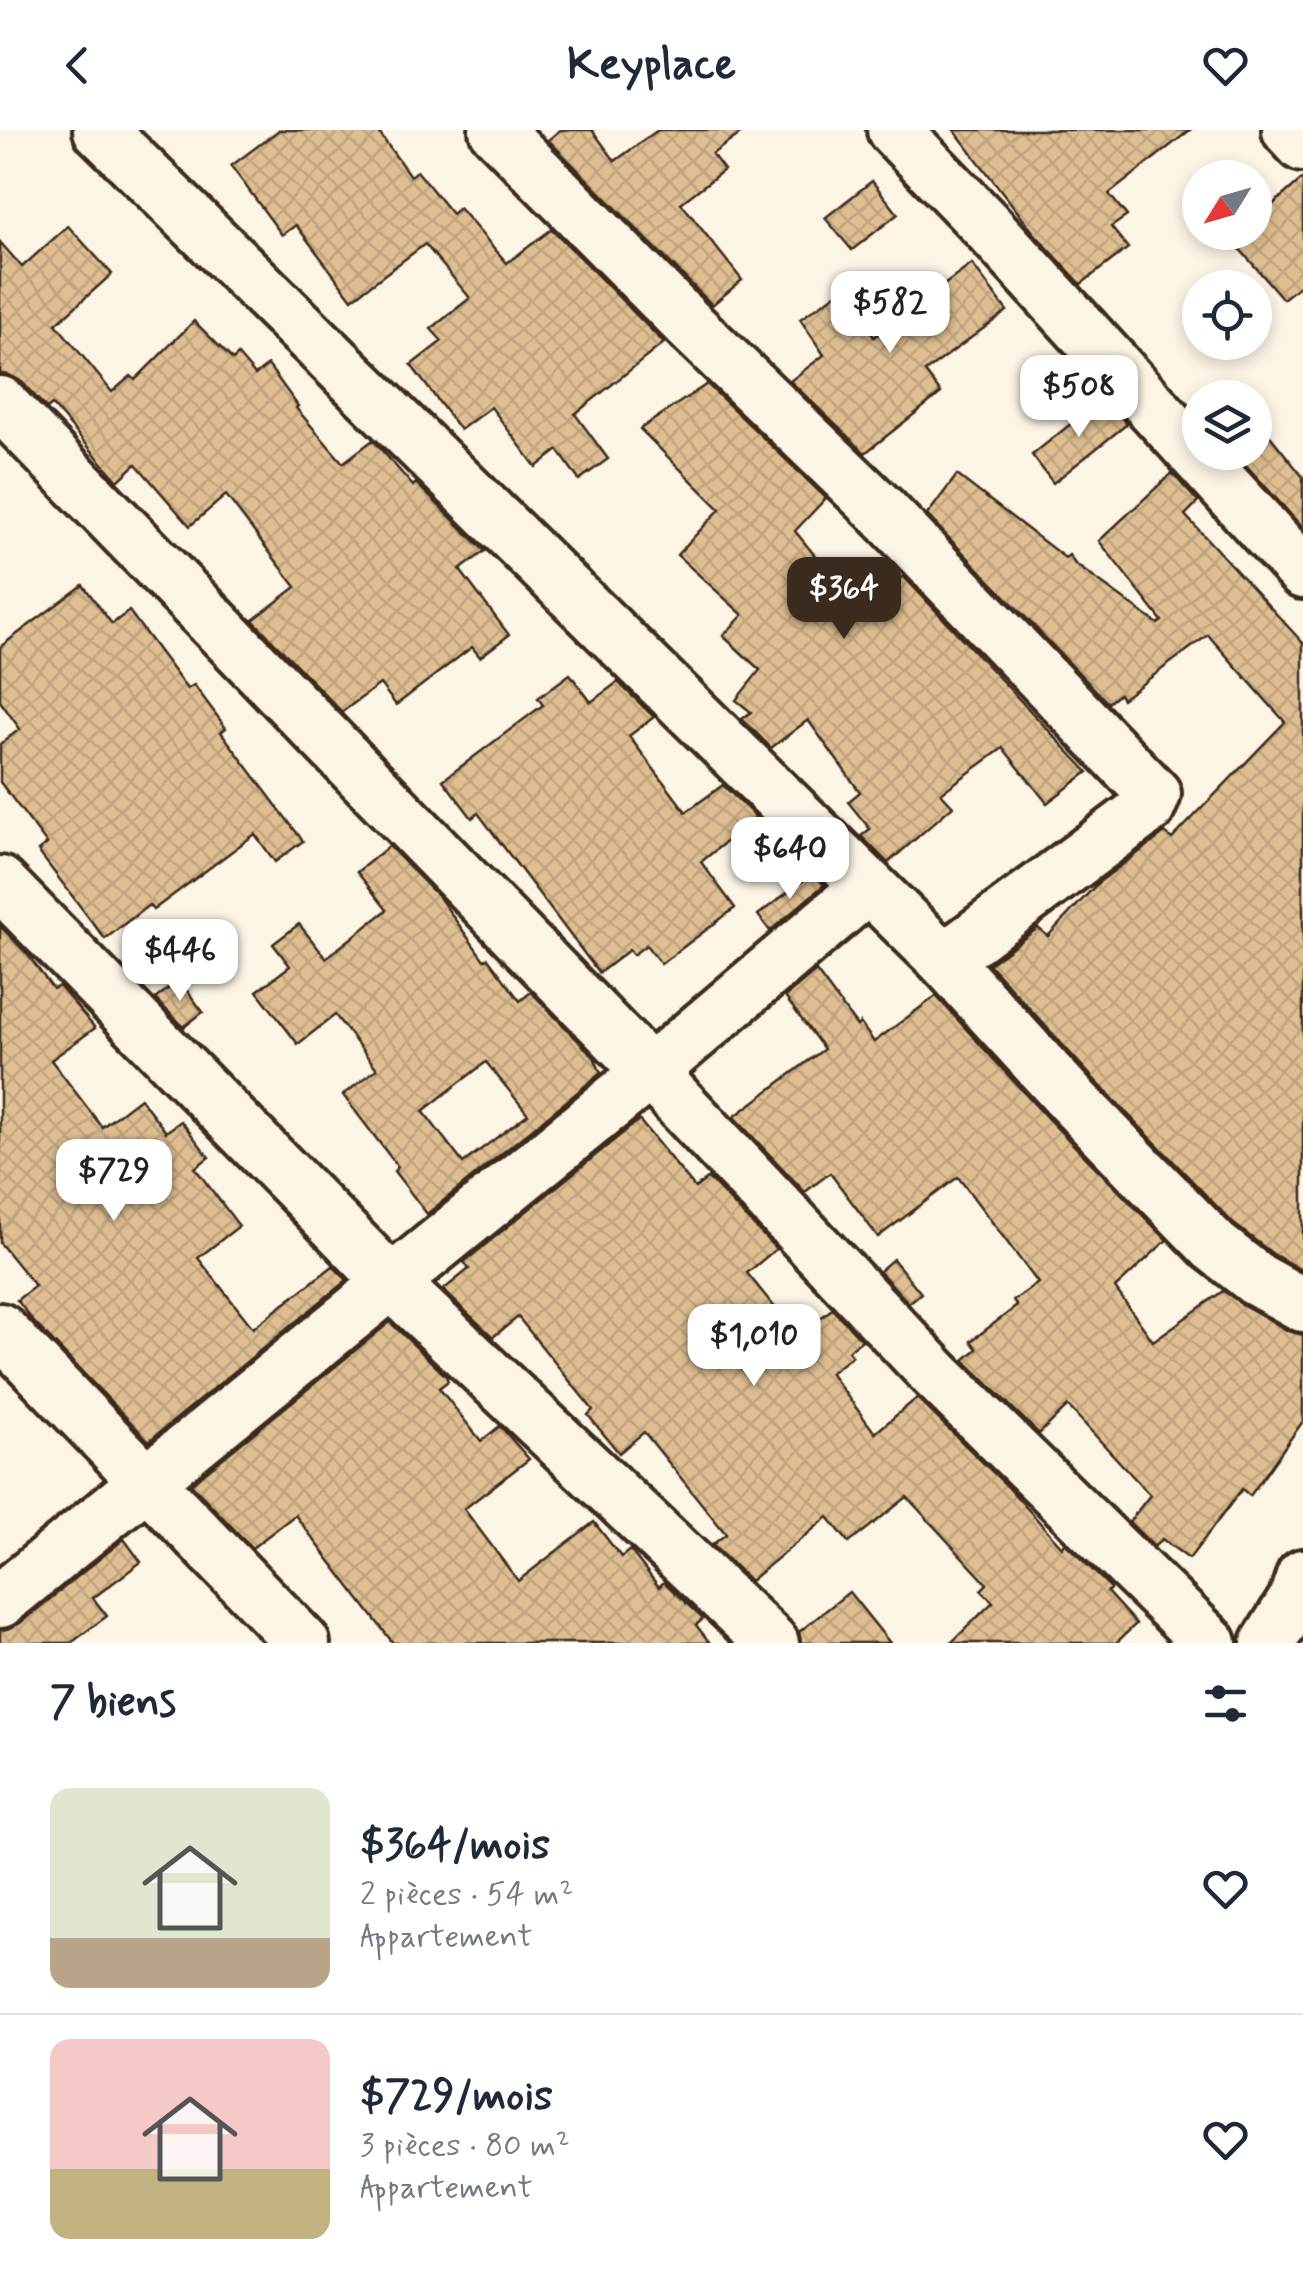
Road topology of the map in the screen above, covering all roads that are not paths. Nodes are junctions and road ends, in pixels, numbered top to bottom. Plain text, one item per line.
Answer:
1 (100, 130) edge
2 (496, 130) edge
3 (894, 130) edge
4 (1289, 130) edge
5 (1303, 146) edge
6 (0, 403) edge
7 (1303, 572) edge
8 (0, 883) edge
9 (868, 887) junction
10 (944, 960) junction
11 (650, 1072) junction
12 (392, 1282) junction
13 (1303, 1304) edge
14 (0, 1330) edge
15 (146, 1482) junction
16 (0, 1601) edge
17 (302, 1643) edge
18 (772, 1643) edge
19 (1210, 1643) edge

1 - 9 street
2 - 10 street
3 - 7 street
4 - 5 street
6 - 11 street
8 - 12 street
9 - 10 street
9 - 11 street
10 - 13 street
11 - 12 street
11 - 19 street
12 - 15 street
12 - 18 street
14 - 15 street
15 - 16 street
15 - 17 street

